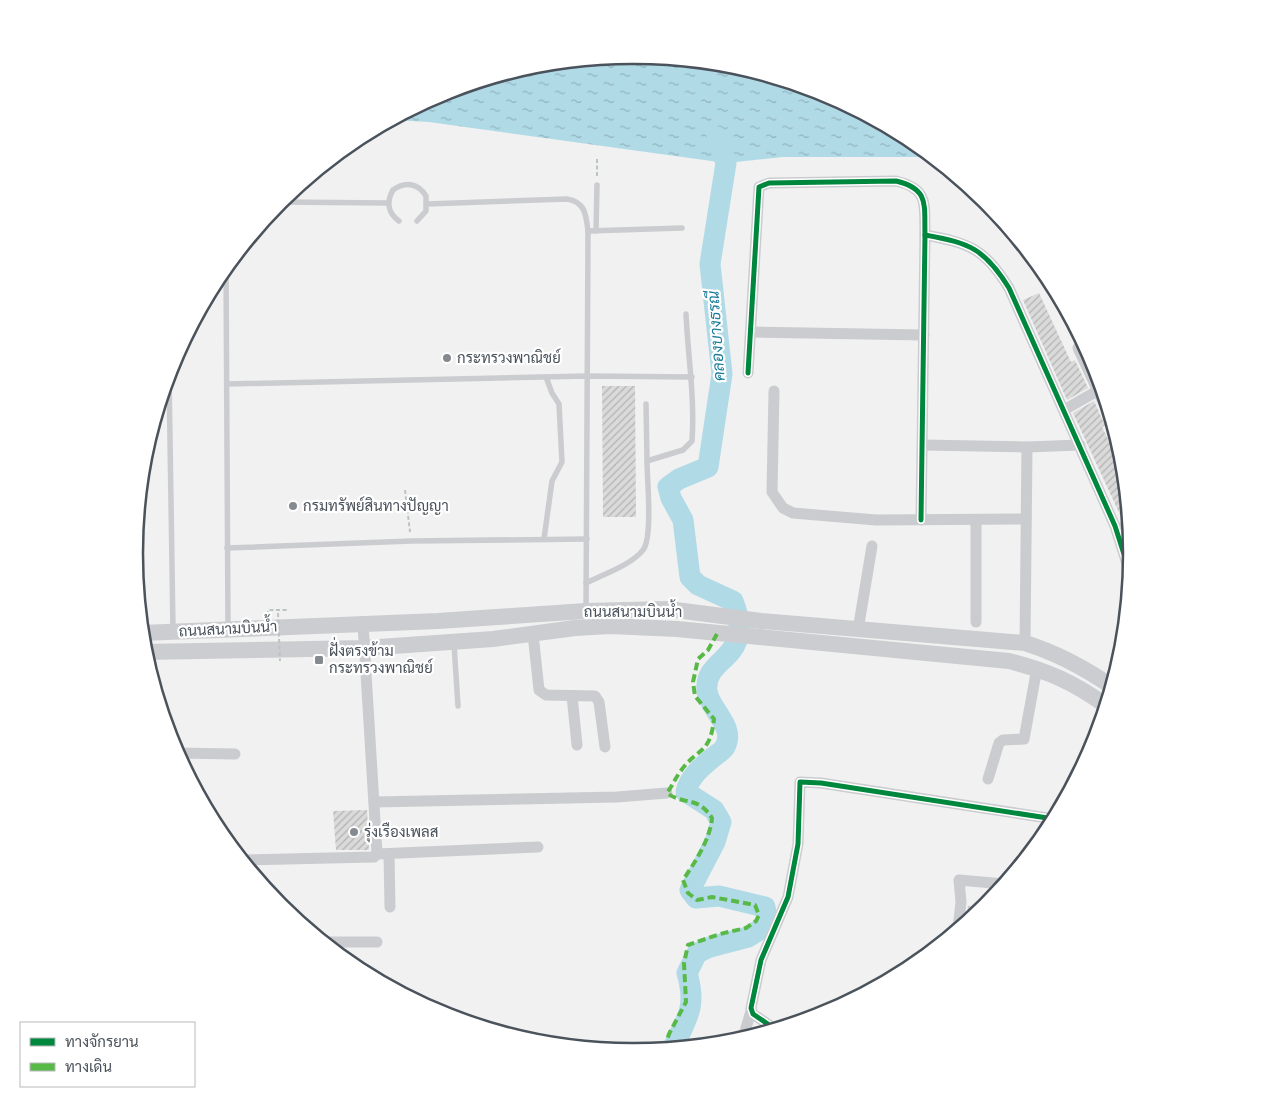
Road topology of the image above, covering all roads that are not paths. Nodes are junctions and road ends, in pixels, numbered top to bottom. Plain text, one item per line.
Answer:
1 (597, 186) road end
2 (292, 202) edge
3 (388, 203) junction
4 (427, 204) junction
5 (399, 221) dead end
6 (417, 221) dead end
7 (682, 228) dead end
8 (588, 231) junction
9 (596, 231) junction
10 (925, 235) junction
11 (226, 281) edge
12 (686, 314) dead end
13 (752, 332) junction
14 (924, 335) junction
15 (748, 373) dead end
16 (587, 376) junction
17 (546, 377) junction
18 (692, 377) junction
19 (227, 384) junction
20 (774, 391) dead end
21 (1095, 392) edge
22 (169, 395) edge
23 (646, 404) dead end
24 (1064, 410) junction
25 (923, 445) junction
26 (1080, 445) junction
27 (1028, 447) junction
28 (646, 461) junction
29 (1026, 518) junction
30 (921, 520) junction
31 (976, 520) junction
32 (1122, 528) edge
33 (1117, 531) junction
34 (544, 539) junction
35 (587, 539) junction
36 (872, 546) dead end
37 (227, 548) junction
38 (1123, 550) edge
39 (586, 583) junction
40 (586, 610) junction
41 (976, 622) dead end
42 (363, 624) junction
43 (228, 629) junction
44 (858, 630) junction
45 (173, 632) junction
46 (150, 633) edge
47 (533, 634) junction
48 (454, 642) junction
49 (1025, 643) junction
50 (365, 648) junction
51 (155, 657) edge
52 (1036, 668) junction
53 (1105, 682) edge
54 (572, 696) junction
55 (1100, 701) edge
56 (458, 706) dead end
57 (577, 745) dead end
58 (605, 747) dead end
59 (186, 753) edge
60 (235, 754) dead end
61 (988, 779) dead end
62 (667, 793) dead end
63 (374, 802) junction
64 (1046, 817) edge
65 (538, 847) dead end
66 (377, 854) junction
67 (389, 855) junction
68 (251, 860) edge
69 (994, 883) edge
70 (390, 907) dead end
71 (960, 919) edge
72 (335, 942) edge
73 (377, 942) dead end
74 (751, 1011) junction
75 (769, 1024) edge
76 (745, 1030) edge

1 - 9 lane
2 - 3 lane
3 - 4 lane
3 - 5 lane
4 - 6 lane
4 - 8 lane
7 - 9 lane
8 - 9 lane
8 - 16 lane
10 - 13 street
10 - 14 street
10 - 24 street
11 - 19 lane
12 - 18 lane
13 - 14 street
13 - 15 street
14 - 25 street
16 - 17 lane
16 - 18 lane
16 - 35 lane
17 - 19 lane
17 - 34 lane
18 - 28 lane
19 - 37 lane
20 - 30 street
21 - 24 street
22 - 45 lane
23 - 28 lane
24 - 26 street
25 - 27 street
25 - 30 street
26 - 27 street
26 - 33 street
27 - 29 street
28 - 39 lane
29 - 31 street
29 - 49 street
30 - 31 street
31 - 41 street
32 - 33 street
33 - 38 street
34 - 35 lane
34 - 37 lane
35 - 39 lane
36 - 44 street
37 - 43 lane
39 - 40 lane
40 - 42 main road, ถนนสนามบินน้ำ
40 - 44 main road, ถนนสนามบินน้ำ
42 - 43 main road, ถนนสนามบินน้ำ
42 - 50 street
43 - 45 main road, ถนนสนามบินน้ำ
44 - 49 main road, ถนนสนามบินน้ำ
45 - 46 main road, ถนนสนามบินน้ำ
47 - 48 main road, ถนนสนามบินน้ำ
47 - 52 main road, ถนนสนามบินน้ำ
47 - 54 street
48 - 50 main road, ถนนสนามบินน้ำ
48 - 56 lane
49 - 53 main road, ถนนสนามบินน้ำ
50 - 51 main road, ถนนสนามบินน้ำ
50 - 63 street
52 - 55 main road, ถนนสนามบินน้ำ
52 - 61 street
54 - 57 street
54 - 58 street
59 - 60 street
62 - 63 street
63 - 66 street
64 - 74 street
65 - 67 street
66 - 67 street
66 - 68 street
67 - 70 street
69 - 71 street
72 - 73 street
74 - 75 street
74 - 76 street

